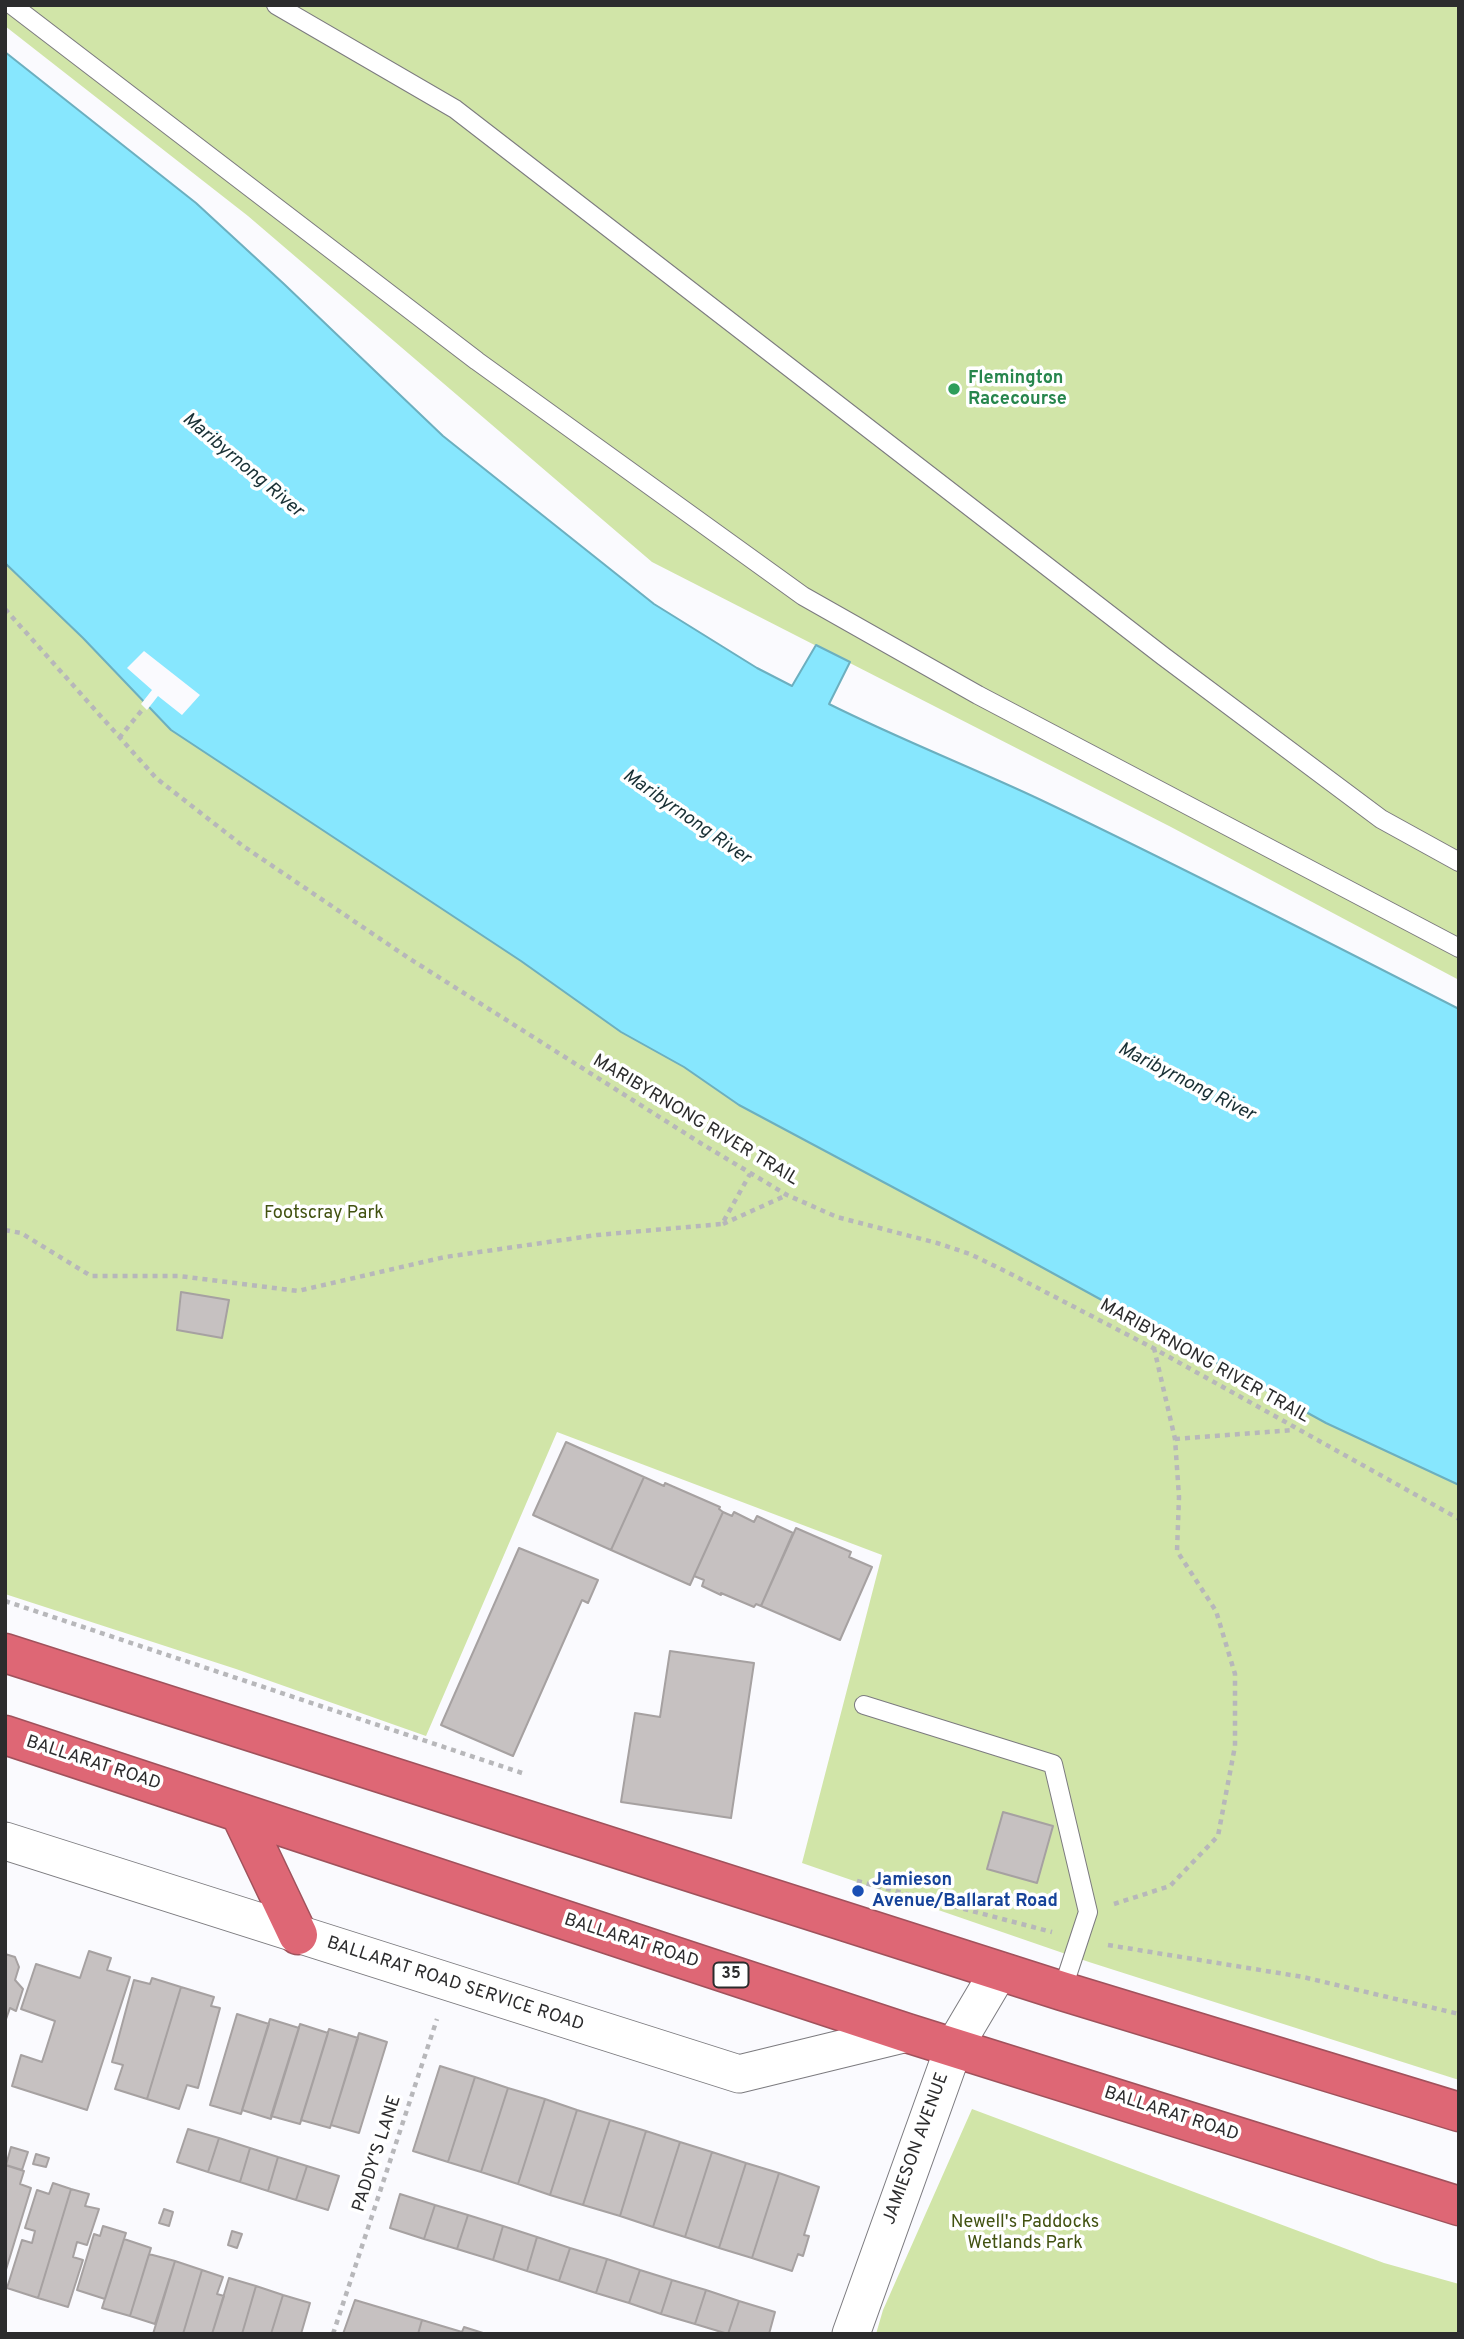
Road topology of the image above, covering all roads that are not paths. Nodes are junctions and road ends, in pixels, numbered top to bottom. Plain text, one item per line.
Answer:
1 (12, 5) edge
2 (276, 5) edge
3 (1459, 862) edge
4 (1459, 948) edge
5 (5, 1653) edge
6 (864, 1705) dead end
7 (5, 1735) edge
8 (240, 1812) junction
9 (5, 1841) edge
10 (298, 1935) junction
11 (999, 1970) junction
12 (1062, 1991) junction
13 (907, 2033) junction
14 (954, 2047) junction
15 (1459, 2112) edge
16 (1459, 2206) edge
17 (851, 2334) edge

1 - 4 lane
2 - 3 lane
5 - 11 highway
6 - 12 lane
7 - 8 highway, BALLARAT ROAD / 35
8 - 10 highway
8 - 13 highway, BALLARAT ROAD / 35
9 - 10 street, BALLARAT ROAD SERVICE ROAD
10 - 13 street, BALLARAT ROAD SERVICE ROAD
11 - 12 highway
11 - 14 street, JAMIESON AVENUE
12 - 15 highway
13 - 14 highway, BALLARAT ROAD / 35
14 - 16 highway, BALLARAT ROAD / 35
14 - 17 street, JAMIESON AVENUE

